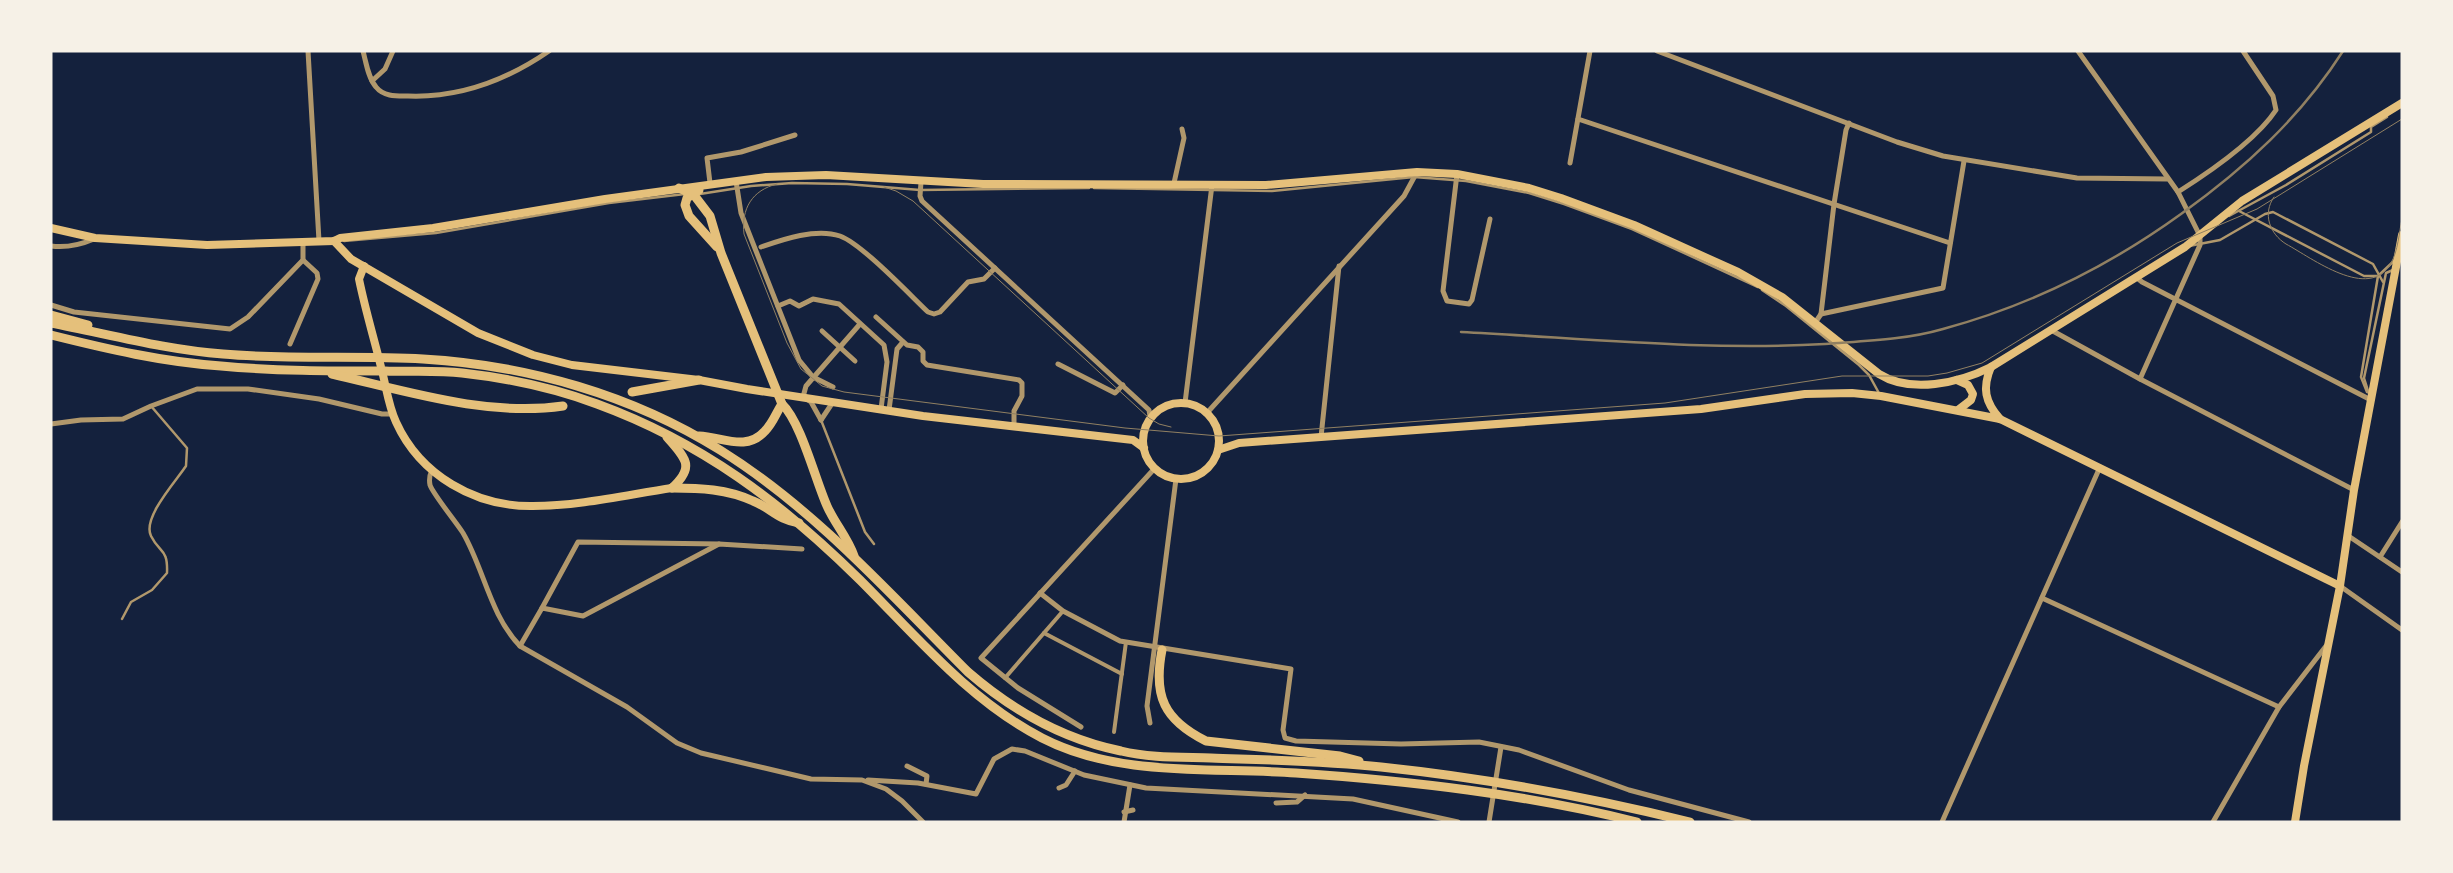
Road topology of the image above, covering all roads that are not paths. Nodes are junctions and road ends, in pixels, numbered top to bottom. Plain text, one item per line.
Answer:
1 (308, 51) edge
2 (363, 51) edge
3 (393, 51) edge
4 (549, 51) edge
5 (1590, 51) edge
6 (1657, 51) edge
7 (2078, 51) edge
8 (2243, 51) edge
9 (372, 81) junction
10 (2402, 103) edge
11 (1578, 119) junction
12 (1849, 124) junction
13 (1182, 129) dead end
14 (795, 135) dead end
15 (1964, 161) junction
16 (1570, 163) dead end
17 (1416, 174) junction
18 (1457, 176) junction
19 (2167, 179) junction
20 (726, 182) junction
21 (710, 183) junction
22 (1174, 183) junction
23 (737, 184) junction
24 (921, 186) junction
25 (1212, 187) junction
26 (679, 188) junction
27 (695, 192) junction
28 (2178, 192) junction
29 (1834, 204) junction
30 (2236, 210) junction
31 (1490, 219) dead end
32 (2256, 220) junction
33 (51, 228) edge
34 (2402, 235) edge
35 (95, 238) junction
36 (319, 241) junction
37 (334, 241) junction
38 (2200, 241) junction
39 (303, 242) junction
40 (1950, 243) junction
41 (51, 246) edge
42 (761, 247) dead end
43 (721, 253) junction
44 (2400, 259) edge
45 (304, 260) junction
46 (364, 266) junction
47 (1339, 266) junction
48 (995, 268) junction
49 (2399, 269) edge
50 (2378, 276) junction
51 (2136, 277) junction
52 (2383, 282) junction
53 (2175, 299) junction
54 (51, 305) edge
55 (778, 306) junction
56 (1821, 314) junction
57 (51, 315) edge
58 (876, 317) dead end
59 (51, 323) edge
60 (860, 324) junction
61 (1818, 327) junction
62 (2051, 330) junction
63 (822, 331) dead end
64 (51, 335) edge
65 (903, 342) junction
66 (290, 344) dead end
67 (165, 345) junction
68 (840, 347) junction
69 (855, 361) dead end
70 (1861, 363) junction
71 (1058, 364) dead end
72 (1991, 367) junction
73 (314, 370) junction
74 (813, 377) junction
75 (2140, 379) junction
76 (699, 380) junction
77 (1956, 380) junction
78 (1122, 385) junction
79 (833, 387) dead end
80 (632, 392) dead end
81 (1881, 396) junction
82 (803, 397) junction
83 (2372, 400) junction
84 (834, 401) junction
85 (781, 402) junction
86 (1185, 403) junction
87 (151, 406) junction
88 (563, 406) dead end
89 (885, 409) junction
90 (1958, 410) junction
91 (392, 414) junction
92 (1206, 414) junction
93 (1150, 416) junction
94 (2000, 419) junction
95 (821, 420) junction
96 (51, 424) edge
97 (1014, 426) junction
98 (664, 433) junction
99 (696, 436) junction
100 (1321, 437) junction
101 (1144, 448) junction
102 (1218, 450) junction
103 (2100, 467) junction
104 (1155, 468) junction
105 (432, 470) junction
106 (1176, 479) junction
107 (672, 488) junction
108 (2354, 490) junction
109 (2402, 522) edge
110 (799, 523) junction
111 (2347, 535) junction
112 (719, 544) junction
113 (874, 544) dead end
114 (802, 549) dead end
115 (2380, 557) junction
116 (854, 559) junction
117 (2402, 572) edge
118 (2340, 586) junction
119 (1040, 593) junction
120 (2042, 598) junction
121 (542, 608) junction
122 (1063, 611) junction
123 (122, 618) dead end
124 (2402, 630) edge
125 (1044, 633) junction
126 (1126, 642) junction
127 (2328, 644) junction
128 (520, 646) junction
129 (1158, 649) junction
130 (1122, 674) junction
131 (1005, 678) junction
132 (2279, 707) junction
133 (1150, 723) dead end
134 (1081, 727) dead end
135 (1113, 735) dead end
136 (1500, 747) junction
137 (906, 766) dead end
138 (1380, 767) junction
139 (1075, 771) junction
140 (862, 780) junction
141 (926, 784) junction
142 (1130, 785) junction
143 (1058, 786) dead end
144 (1304, 795) junction
145 (1285, 802) junction
146 (1276, 803) dead end
147 (1282, 808) dead end
148 (1133, 810) dead end
149 (1123, 818) edge
150 (923, 822) edge
151 (1458, 822) edge
152 (1489, 822) edge
153 (1638, 822) edge
154 (1690, 822) edge
155 (1749, 822) edge
156 (1942, 822) edge
157 (2213, 822) edge
158 (2295, 822) edge

1 - 36 street
2 - 9 street
3 - 9 street
4 - 9 street
5 - 11 street
6 - 12 street
7 - 19 street
8 - 28 street
10 - 30 main road
11 - 16 street
11 - 29 street
12 - 15 street
12 - 29 street
13 - 22 street
14 - 21 street
15 - 19 street
15 - 40 street
17 - 18 main road
17 - 25 main road
17 - 47 street
18 - 31 street
18 - 61 main road
19 - 28 street
20 - 21 main road
20 - 23 main road
20 - 27 main road
21 - 26 main road
22 - 24 main road
22 - 25 main road
23 - 24 lane
23 - 24 main road
23 - 27 lane
23 - 55 street
24 - 25 lane
24 - 48 street
25 - 86 street
26 - 27 highway
26 - 37 main road
27 - 37 lane
27 - 43 highway
27 - 43 highway
28 - 38 street
29 - 40 street
29 - 56 street
30 - 32 lane
30 - 38 main road
32 - 38 lane
32 - 50 lane
32 - 50 lane
33 - 35 main road
34 - 44 main road
35 - 39 main road
35 - 41 street
36 - 37 main road
36 - 39 main road
37 - 46 main road
38 - 51 main road
38 - 53 street
39 - 45 street
40 - 56 street
42 - 48 street
43 - 85 highway
44 - 49 main road
44 - 50 lane
45 - 54 street
45 - 66 street
46 - 76 main road
46 - 91 main road
47 - 92 street
47 - 100 street
48 - 78 street
49 - 52 lane
49 - 83 main road
50 - 52 lane
50 - 83 lane
51 - 53 street
51 - 62 main road
52 - 83 lane
53 - 75 street
53 - 83 street
55 - 60 street
55 - 74 street
56 - 61 street
57 - 67 highway
58 - 65 street
59 - 67 highway
60 - 68 street
60 - 89 street
61 - 70 main road
62 - 72 main road
62 - 75 street
63 - 68 street
64 - 73 highway
65 - 89 street
65 - 97 street
67 - 99 highway
68 - 69 street
68 - 74 street
70 - 77 main road
70 - 81 lane
71 - 78 street
72 - 77 main road
72 - 94 main road
73 - 88 highway
73 - 98 highway
74 - 79 street
74 - 82 street
75 - 108 street
76 - 80 highway
76 - 82 main road
77 - 90 main road
78 - 93 street
81 - 90 main road
81 - 100 main road
82 - 84 main road
82 - 95 street
83 - 108 main road
84 - 89 main road
84 - 95 street
85 - 99 highway
85 - 116 highway
86 - 92 main road
86 - 93 main road
87 - 91 street
87 - 96 street
87 - 123 lane
89 - 97 main road
90 - 94 main road
91 - 105 main road
92 - 102 main road
93 - 101 main road
94 - 103 main road
95 - 113 lane
97 - 101 main road
98 - 107 highway
98 - 110 highway
99 - 116 highway
100 - 102 main road
101 - 104 main road
102 - 106 main road
103 - 118 main road
103 - 120 street
104 - 106 main road
104 - 119 street
105 - 107 main road
105 - 128 street
106 - 129 street
107 - 110 highway
108 - 111 main road
109 - 115 street
110 - 153 highway
111 - 115 street
111 - 118 main road
112 - 114 street
112 - 121 street
112 - 121 street
115 - 117 street
116 - 138 highway
118 - 124 street
118 - 127 main road
119 - 122 street
119 - 131 street
120 - 132 street
120 - 156 street
121 - 128 street
122 - 125 street
122 - 126 street
125 - 130 street
125 - 131 street
126 - 129 street
126 - 130 street
127 - 132 street
127 - 158 main road
128 - 140 street
129 - 133 street
129 - 136 street
129 - 138 highway
130 - 135 street
131 - 134 street
132 - 157 street
136 - 152 street
136 - 155 street
137 - 141 street
138 - 154 highway
139 - 141 street
139 - 142 street
139 - 143 street
140 - 141 street
140 - 150 street
142 - 144 street
142 - 149 street
144 - 145 street
144 - 151 street
145 - 146 street
145 - 147 street
148 - 149 street

